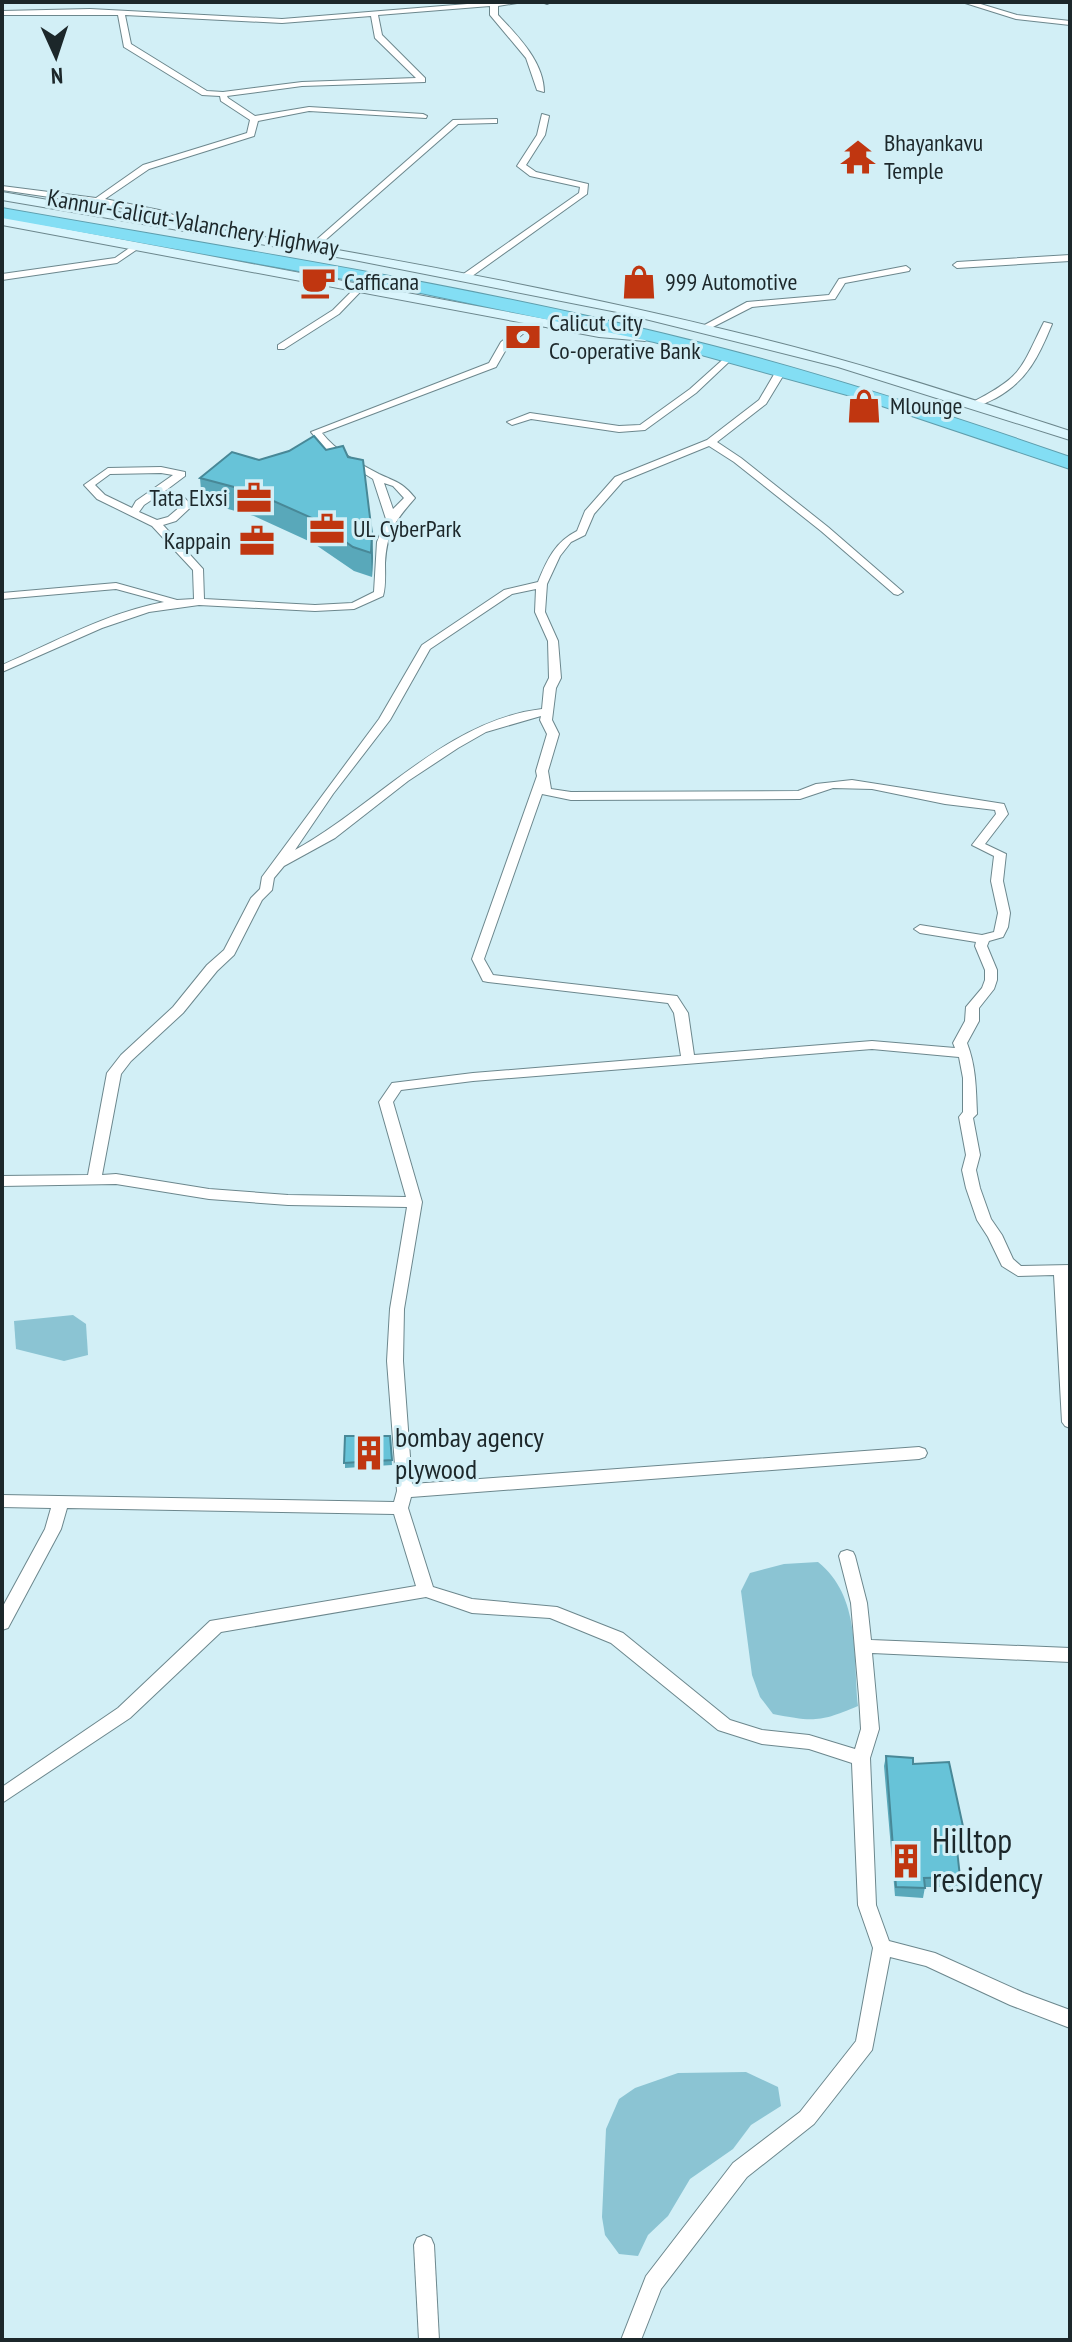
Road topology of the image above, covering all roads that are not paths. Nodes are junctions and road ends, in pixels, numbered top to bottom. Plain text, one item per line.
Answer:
1 (142, 2) edge
2 (519, 2) edge
3 (966, 2) edge
4 (494, 5) junction
5 (116, 12) junction
6 (2, 13) edge
7 (374, 14) junction
8 (1070, 23) edge
9 (541, 90) dead end
10 (223, 94) junction
11 (423, 116) dead end
12 (545, 116) dead end
13 (254, 119) junction
14 (494, 121) dead end
15 (2, 188) edge
16 (2, 196) edge
17 (97, 201) junction
18 (2, 203) edge
19 (2, 213) edge
20 (2, 221) edge
21 (208, 230) junction
22 (153, 240) junction
23 (311, 248) junction
24 (1070, 258) edge
25 (957, 265) dead end
26 (906, 269) dead end
27 (2, 277) edge
28 (465, 277) junction
29 (361, 287) junction
30 (535, 320) junction
31 (1047, 324) dead end
32 (704, 328) junction
33 (657, 338) junction
34 (281, 347) dead end
35 (729, 357) junction
36 (781, 371) junction
37 (976, 404) junction
38 (512, 422) dead end
39 (1070, 436) edge
40 (710, 442) junction
41 (1070, 449) edge
42 (1070, 463) edge
43 (377, 477) junction
44 (157, 492) junction
45 (134, 512) junction
46 (391, 518) junction
47 (156, 524) junction
48 (542, 584) junction
49 (898, 592) dead end
50 (2, 596) edge
51 (176, 602) junction
52 (199, 602) junction
53 (2, 669) edge
54 (548, 712) junction
55 (541, 779) junction
56 (280, 863) junction
57 (920, 929) dead end
58 (983, 939) junction
59 (965, 1053) junction
60 (688, 1059) junction
61 (94, 1180) junction
62 (2, 1181) edge
63 (415, 1202) junction
64 (1065, 1270) edge
65 (1066, 1294) edge
66 (1070, 1422) edge
67 (919, 1453) dead end
68 (405, 1491) junction
69 (2, 1501) edge
70 (61, 1502) junction
71 (400, 1508) junction
72 (847, 1556) dead end
73 (426, 1591) junction
74 (2, 1623) edge
75 (862, 1646) junction
76 (1070, 1655) edge
77 (861, 1758) junction
78 (2, 1796) edge
79 (882, 1948) junction
80 (1070, 2019) edge
81 (424, 2245) dead end
82 (429, 2340) edge
83 (631, 2340) edge

1 - 5 street
2 - 4 street
3 - 8 street
4 - 7 street
4 - 9 street
5 - 6 street
5 - 7 street
5 - 10 street
7 - 10 street
10 - 13 street
11 - 13 street
12 - 28 street
13 - 17 street
14 - 23 street
15 - 17 street
16 - 21 street
17 - 21 street
18 - 22 highway
19 - 22 highway, Kannur-Calicut-Valanchery Highway
20 - 22 street
21 - 23 street
22 - 27 street
22 - 29 street
22 - 33 highway, Kannur-Calicut-Valanchery Highway
22 - 41 highway, Kannur-Calicut-Valanchery Highway
23 - 28 street
24 - 25 street
26 - 32 street
28 - 32 street
29 - 30 street
29 - 34 street
30 - 33 street
30 - 43 street
31 - 37 street
32 - 37 street
33 - 35 highway, Kannur-Calicut-Valanchery Highway
35 - 36 highway, Kannur-Calicut-Valanchery Highway
35 - 38 street
36 - 40 street
36 - 42 highway, Kannur-Calicut-Valanchery Highway
37 - 39 street
40 - 48 street
40 - 49 street
43 - 46 street
43 - 46 street
44 - 45 street
44 - 45 street
44 - 47 street
45 - 47 street
46 - 52 street
47 - 52 street
48 - 54 street
48 - 56 street
50 - 51 street
51 - 52 street
51 - 53 street
54 - 55 street
54 - 56 street
55 - 58 street
55 - 60 street
56 - 61 street
57 - 58 street
58 - 59 street
59 - 60 street
59 - 64 street
60 - 63 street
61 - 62 street
61 - 63 street
63 - 68 street
64 - 65 street
65 - 66 street
67 - 68 street
68 - 71 street
69 - 70 street
70 - 71 street
70 - 74 street
71 - 73 street
72 - 75 street
73 - 77 street
73 - 78 street
75 - 76 street
75 - 77 street
77 - 79 street
79 - 80 street
79 - 83 street
81 - 82 street

